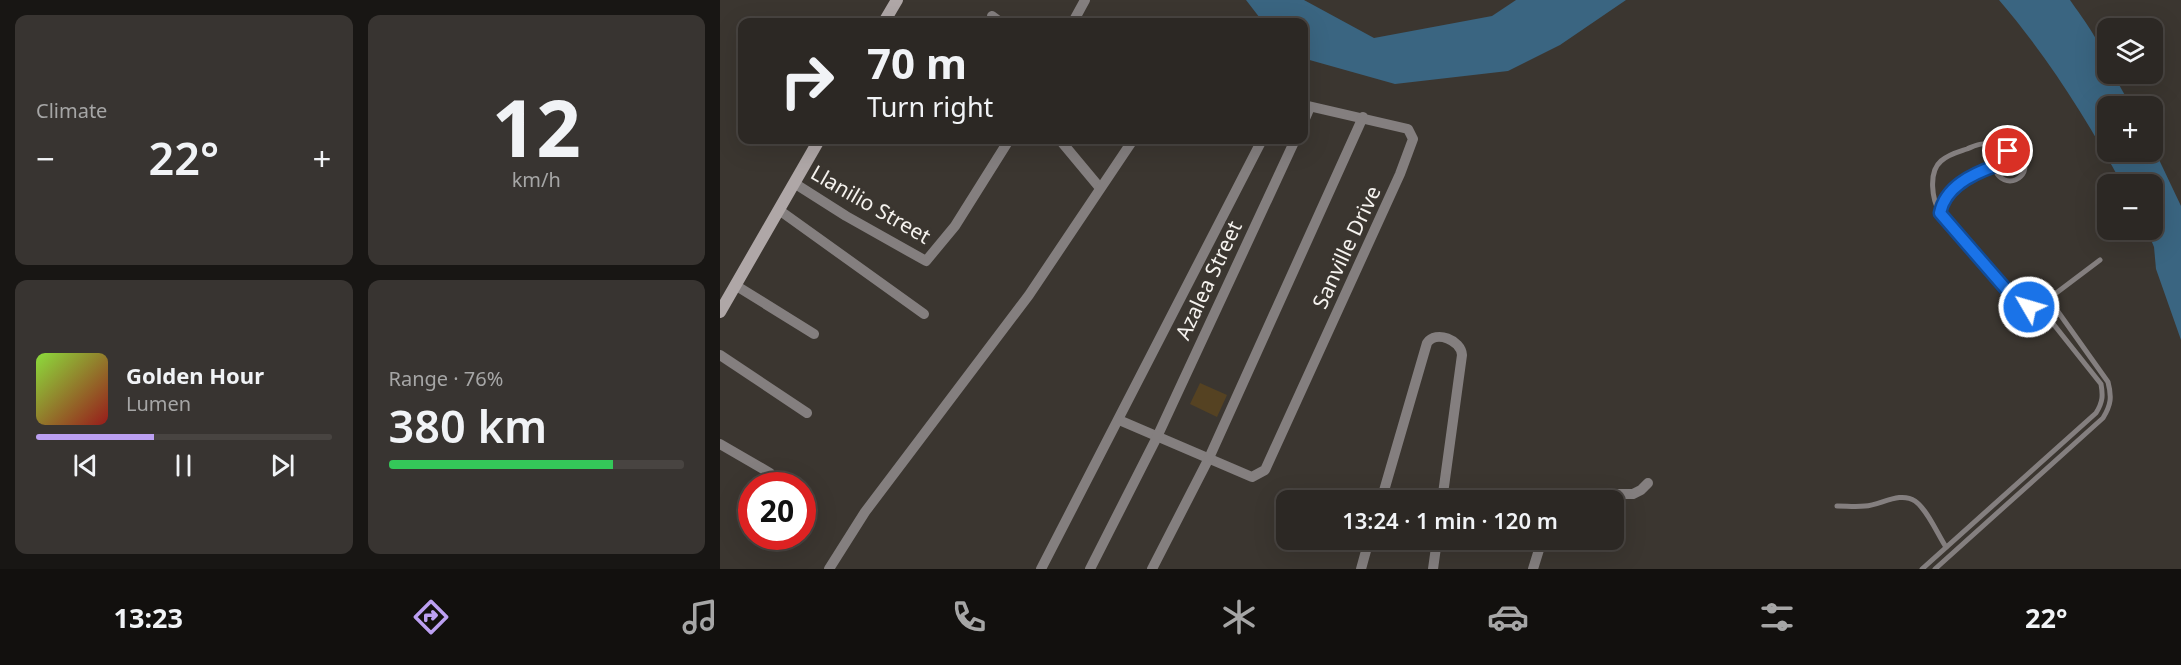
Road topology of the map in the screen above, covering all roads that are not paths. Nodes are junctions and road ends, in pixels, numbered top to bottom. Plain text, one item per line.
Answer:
1 (897, 0) edge
2 (1085, 0) edge
3 (886, 18) edge
4 (1075, 18) edge
5 (1308, 106) edge
6 (1363, 117) junction
7 (817, 144) edge
8 (1006, 144) edge
9 (1063, 144) edge
10 (1130, 144) edge
11 (1260, 144) edge
12 (1293, 144) edge
13 (1999, 156) junction
14 (1995, 166) junction
15 (794, 183) junction
16 (1100, 188) junction
17 (778, 210) junction
18 (1940, 213) junction
19 (2100, 260) dead end
20 (735, 285) junction
21 (2049, 299) junction
22 (2039, 306) junction
23 (720, 312) edge
24 (924, 314) dead end
25 (814, 334) dead end
26 (720, 355) edge
27 (807, 413) dead end
28 (1119, 420) junction
29 (1157, 436) junction
30 (720, 444) edge
31 (1209, 458) junction
32 (768, 472) edge
33 (1648, 483) dead end
34 (1384, 490) edge
35 (1444, 490) edge
36 (1624, 494) edge
37 (1838, 506) dead end
38 (1946, 547) junction
39 (1366, 550) edge
40 (1436, 550) edge
41 (1539, 550) edge
42 (829, 569) edge
43 (1041, 569) edge
44 (1090, 569) edge
45 (1152, 569) edge
46 (1361, 569) edge
47 (1433, 569) edge
48 (1533, 569) edge
49 (1922, 569) edge
50 (1935, 569) edge

1 - 3 street
2 - 4 street
5 - 6 street, Sanville Drive
6 - 31 street
6 - 31 street, Sanville Drive
7 - 15 street
8 - 15 street, Llanilio Street
9 - 16 street
10 - 16 street
11 - 28 street
12 - 29 street, Azalea Street
13 - 14 lane
13 - 14 lane
13 - 18 lane
14 - 18 lane
15 - 17 street
16 - 42 street
17 - 20 street
17 - 24 street
18 - 22 lane
19 - 21 lane
20 - 23 street
20 - 25 street
21 - 22 lane
21 - 50 lane
22 - 38 lane
26 - 27 street
28 - 29 street
28 - 43 street
29 - 31 street
29 - 44 street, Azalea Street
30 - 32 street
31 - 45 street
33 - 36 street
34 - 35 street
37 - 38 lane
38 - 49 lane
39 - 46 street
40 - 47 street
41 - 48 street

